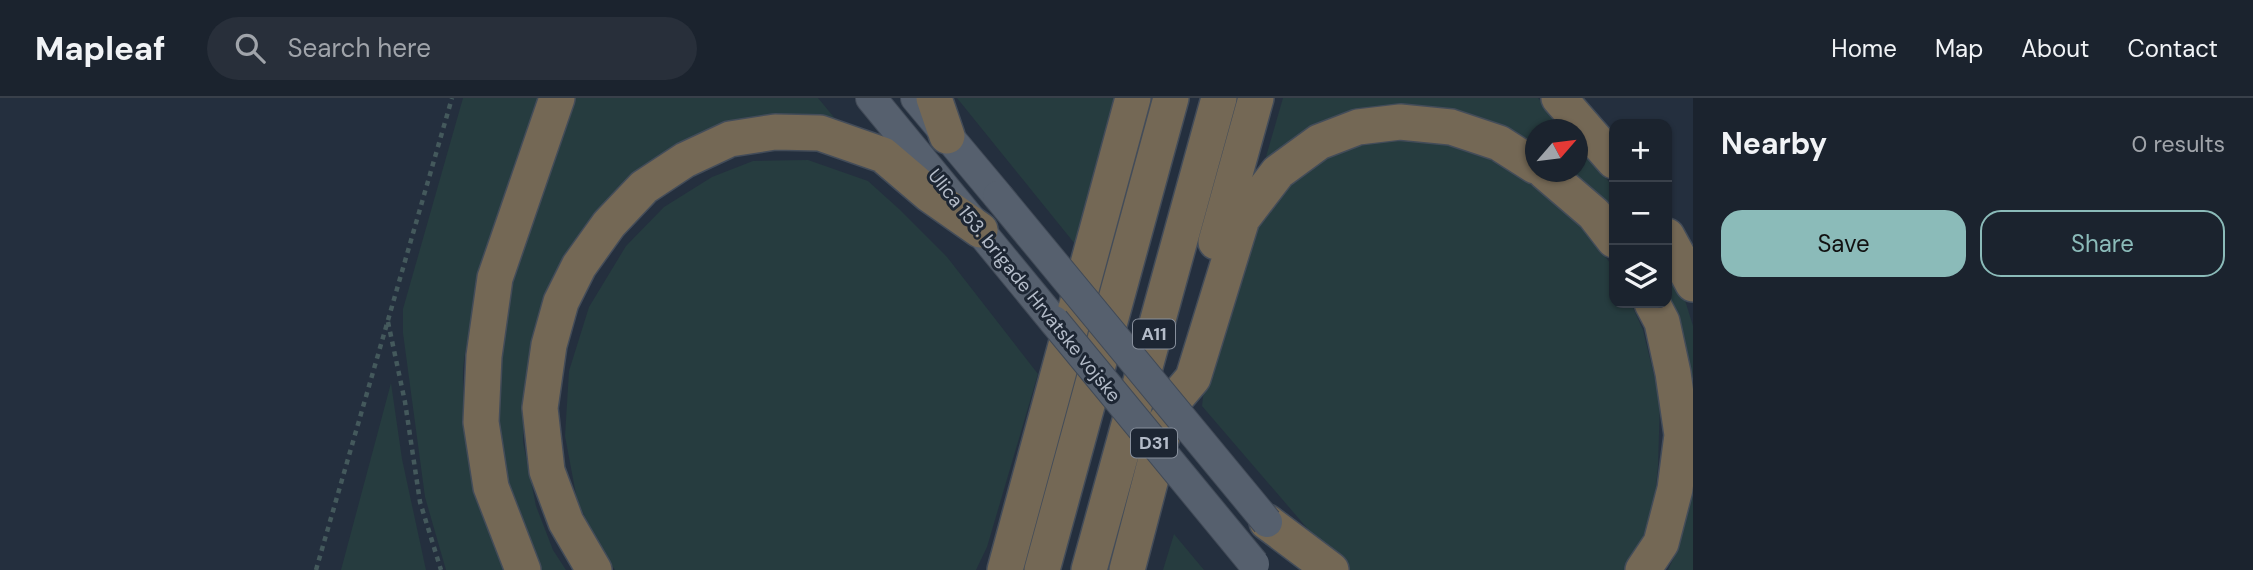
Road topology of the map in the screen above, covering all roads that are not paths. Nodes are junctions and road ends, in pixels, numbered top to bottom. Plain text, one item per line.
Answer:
1 (557, 98) edge
2 (871, 98) edge
3 (916, 98) edge
4 (934, 98) edge
5 (1133, 98) edge
6 (1171, 98) edge
7 (1219, 98) edge
8 (1256, 98) edge
9 (1559, 98) edge
10 (947, 136) junction
11 (1609, 155) edge
12 (1525, 160) edge
13 (1557, 182) edge
14 (980, 230) junction
15 (1609, 234) edge
16 (1672, 245) edge
17 (1693, 284) edge
18 (1655, 308) edge
19 (1171, 404) junction
20 (1034, 464) junction
21 (1267, 522) junction
22 (1257, 567) edge
23 (523, 570) edge
24 (594, 570) edge
25 (987, 570) edge
26 (1005, 570) edge
27 (1042, 570) edge
28 (1089, 570) edge
29 (1127, 570) edge
30 (1306, 570) edge
31 (1331, 570) edge
32 (1643, 570) edge

1 - 23 highway
2 - 14 main road, Ulica 153. brigade Hrvatske vojske / D31
3 - 10 main road, Ulica 153. brigade Hrvatske vojske / D31
4 - 10 highway
5 - 20 highway
6 - 27 highway, A11
7 - 28 highway, A11
8 - 19 highway
9 - 11 highway
10 - 21 main road, Ulica 153. brigade Hrvatske vojske / D31, bridge
12 - 19 highway
13 - 15 highway
14 - 22 main road, Ulica 153. brigade Hrvatske vojske / D31, bridge
14 - 24 highway
16 - 17 highway
18 - 32 highway
19 - 29 highway
20 - 25 highway
20 - 26 highway
21 - 30 main road, Ulica 153. brigade Hrvatske vojske / D31
21 - 31 highway

